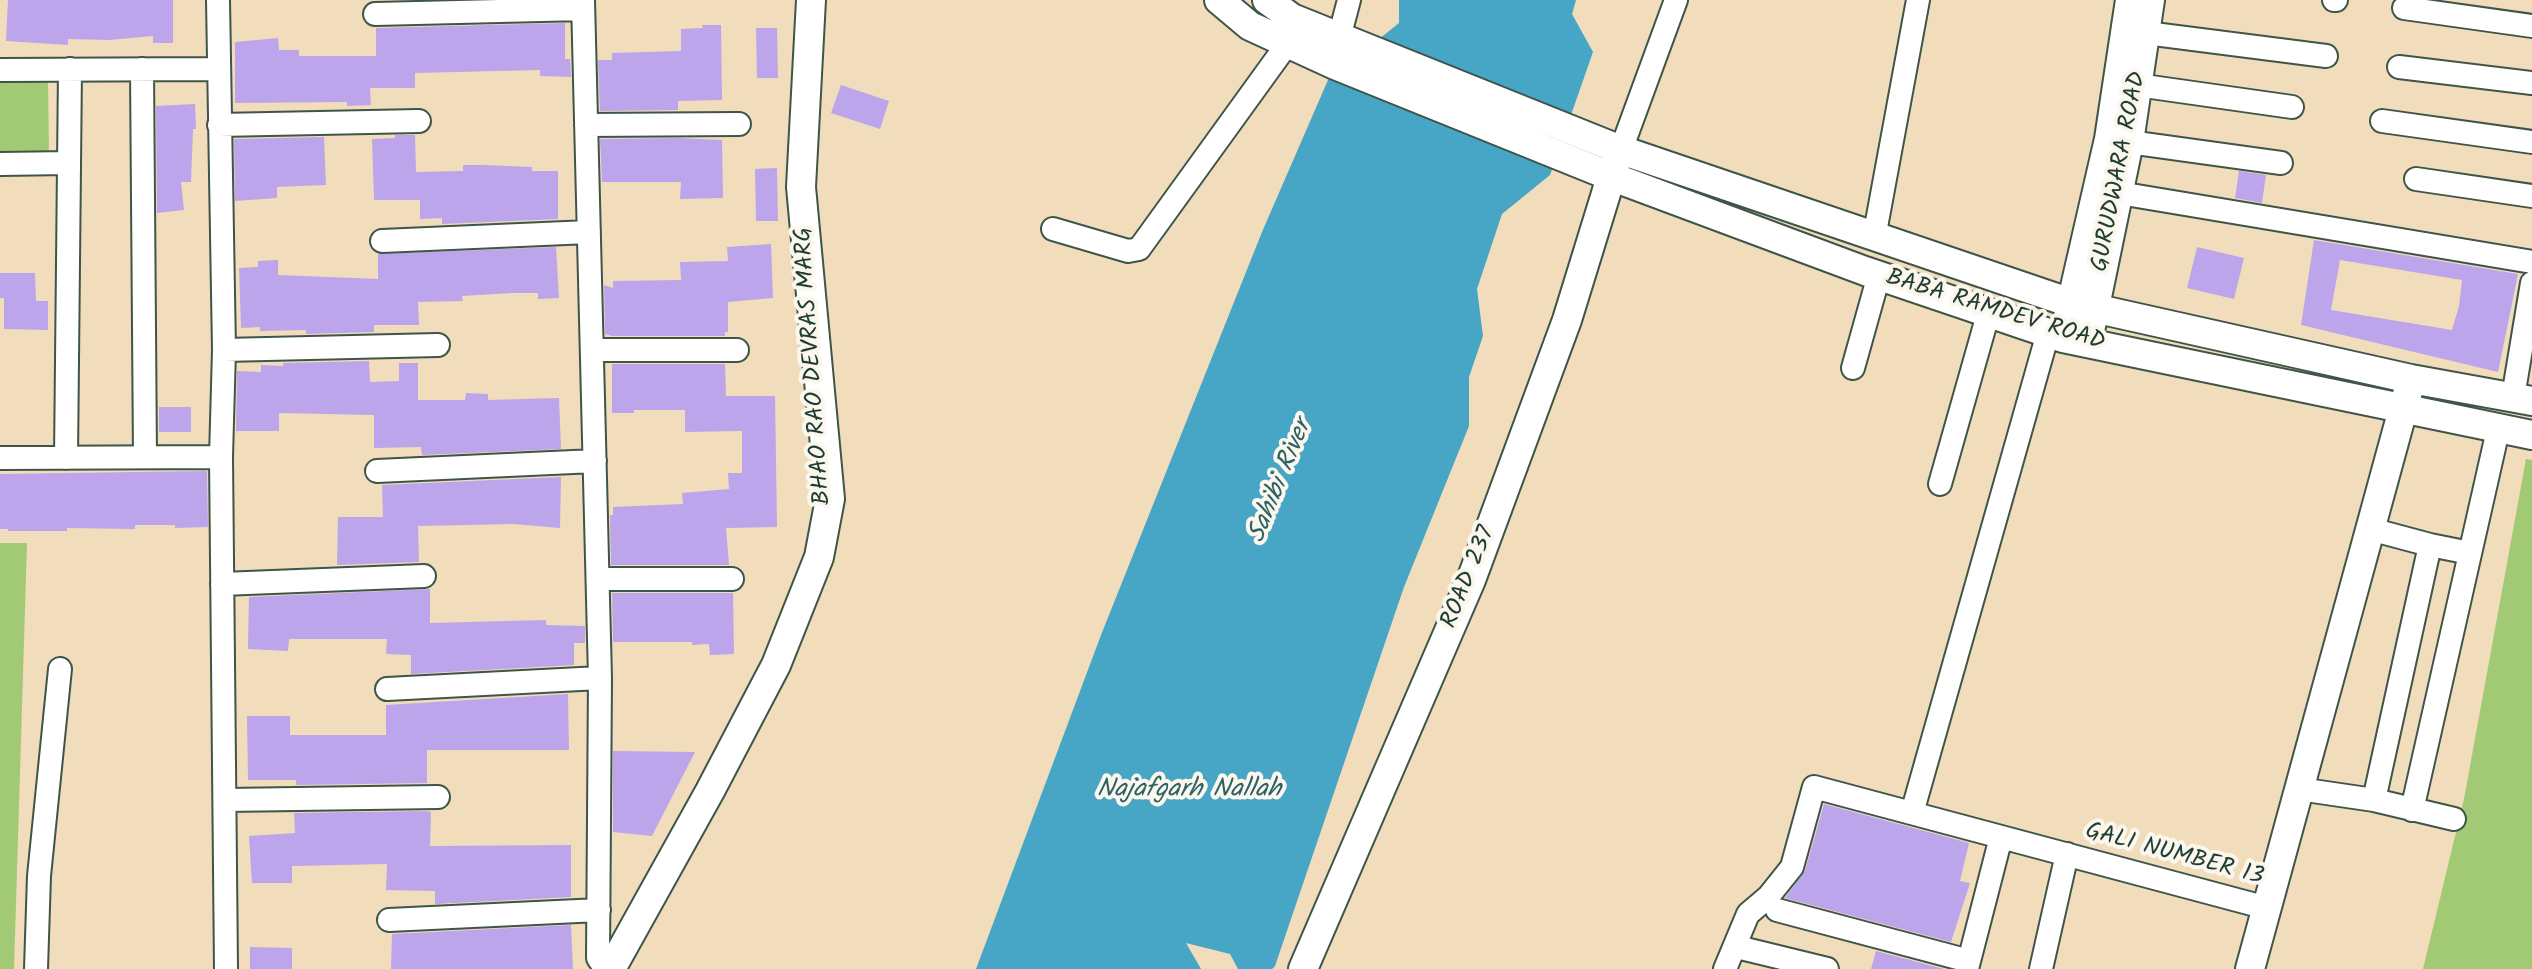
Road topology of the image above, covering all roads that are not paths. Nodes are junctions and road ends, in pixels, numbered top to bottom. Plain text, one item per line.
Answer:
1 (218, 0) edge
2 (811, 0) edge
3 (1219, 0) edge
4 (1267, 0) edge
5 (1349, 0) edge
6 (1676, 0) edge
7 (1918, 0) edge
8 (2130, 0) edge
9 (2150, 0) edge
10 (583, 4) edge
11 (2404, 8) dead end
12 (375, 14) dead end
13 (2532, 26) edge
14 (2146, 33) junction
15 (1288, 43) junction
16 (1337, 48) junction
17 (2326, 56) dead end
18 (2399, 67) dead end
19 (70, 69) junction
20 (142, 69) junction
21 (218, 69) junction
22 (0, 70) edge
23 (2532, 83) edge
24 (2137, 85) junction
25 (2292, 107) dead end
26 (419, 121) dead end
27 (2382, 121) dead end
28 (739, 124) dead end
29 (219, 125) junction
30 (586, 125) junction
31 (2129, 142) junction
32 (2532, 142) edge
33 (1570, 145) junction
34 (1621, 150) junction
35 (69, 163) junction
36 (2281, 163) dead end
37 (0, 164) edge
38 (1610, 176) junction
39 (2416, 179) dead end
40 (2119, 193) junction
41 (2532, 196) edge
42 (1053, 229) dead end
43 (589, 232) junction
44 (1874, 238) junction
45 (382, 241) dead end
46 (2532, 262) edge
47 (1879, 275) junction
48 (2532, 283) edge
49 (2083, 306) junction
50 (1989, 311) junction
51 (2067, 338) junction
52 (438, 345) dead end
53 (224, 350) junction
54 (592, 350) junction
55 (737, 350) dead end
56 (1853, 368) dead end
57 (2411, 379) junction
58 (2523, 399) edge
59 (2403, 408) junction
60 (2498, 430) junction
61 (2532, 435) edge
62 (145, 457) junction
63 (221, 457) junction
64 (0, 458) edge
65 (66, 458) junction
66 (595, 461) junction
67 (377, 471) dead end
68 (1940, 484) dead end
69 (2370, 529) junction
70 (2430, 545) junction
71 (2470, 553) junction
72 (424, 576) dead end
73 (598, 579) junction
74 (732, 579) dead end
75 (222, 584) junction
76 (60, 669) dead end
77 (600, 678) junction
78 (387, 689) dead end
79 (2299, 789) junction
80 (438, 797) dead end
81 (226, 800) junction
82 (2374, 800) junction
83 (2412, 810) junction
84 (1912, 813) junction
85 (2454, 819) dead end
86 (2001, 837) junction
87 (2067, 854) junction
88 (2267, 908) junction
89 (599, 910) junction
90 (1777, 910) dead end
91 (389, 920) dead end
92 (1741, 948) dead end
93 (1968, 965) edge
94 (36, 969) edge
95 (226, 969) edge
96 (608, 969) edge
97 (1303, 969) edge
98 (1725, 969) edge
99 (1827, 969) edge
100 (2041, 969) edge
101 (2250, 969) edge

1 - 21 street
2 - 96 street, BHAO RAO DEVRAS MARG
3 - 15 street
4 - 16 street
5 - 16 street
6 - 34 street
7 - 44 street
8 - 49 street, GURUDWARA ROAD
9 - 14 street, GURUDWARA ROAD
10 - 12 street
10 - 30 street
11 - 13 street
14 - 17 street
14 - 24 street, GURUDWARA ROAD
15 - 16 street
15 - 42 street
16 - 33 street
18 - 23 street
19 - 20 street
19 - 22 street
19 - 35 street
20 - 21 street
20 - 62 street
21 - 29 street
24 - 25 street
24 - 31 street, GURUDWARA ROAD
26 - 29 street
27 - 32 street
28 - 30 street
29 - 53 street
30 - 43 street
31 - 36 street
31 - 40 street, GURUDWARA ROAD
33 - 34 street
33 - 38 street, BABA RAMDEV ROAD
34 - 38 street, ROAD 237
34 - 44 street
35 - 37 street
35 - 65 street
38 - 47 street, BABA RAMDEV ROAD
38 - 97 street, ROAD 237
39 - 41 street
40 - 46 street
40 - 49 street, GURUDWARA ROAD
43 - 45 street
43 - 54 street
44 - 49 street
47 - 50 street, BABA RAMDEV ROAD
47 - 56 street
48 - 58 street
49 - 51 street, GURUDWARA ROAD
49 - 57 street
50 - 51 street, BABA RAMDEV ROAD
50 - 68 street
51 - 59 street, BABA RAMDEV ROAD
51 - 84 street
52 - 53 street
53 - 63 street
54 - 55 street
54 - 66 street
57 - 58 street
57 - 59 street
59 - 60 street, BABA RAMDEV ROAD
59 - 69 street
60 - 61 street, BABA RAMDEV ROAD
60 - 71 street
62 - 63 street
62 - 65 street
63 - 75 street
64 - 65 street
66 - 67 street
66 - 73 street
69 - 70 street
69 - 79 street
70 - 71 street
70 - 82 street
71 - 83 street
72 - 75 street
73 - 74 street
73 - 77 street
75 - 81 street
76 - 94 street
77 - 78 street
77 - 89 street
79 - 82 street
79 - 88 street
80 - 81 street
81 - 95 street
82 - 83 street
83 - 85 street
84 - 86 street, GALI NUMBER 13
84 - 98 street, GALI NUMBER 13
86 - 87 street, GALI NUMBER 13
86 - 93 street
87 - 88 street, GALI NUMBER 13
87 - 100 street
88 - 101 street
89 - 91 street
89 - 96 street
90 - 93 street
92 - 99 street

